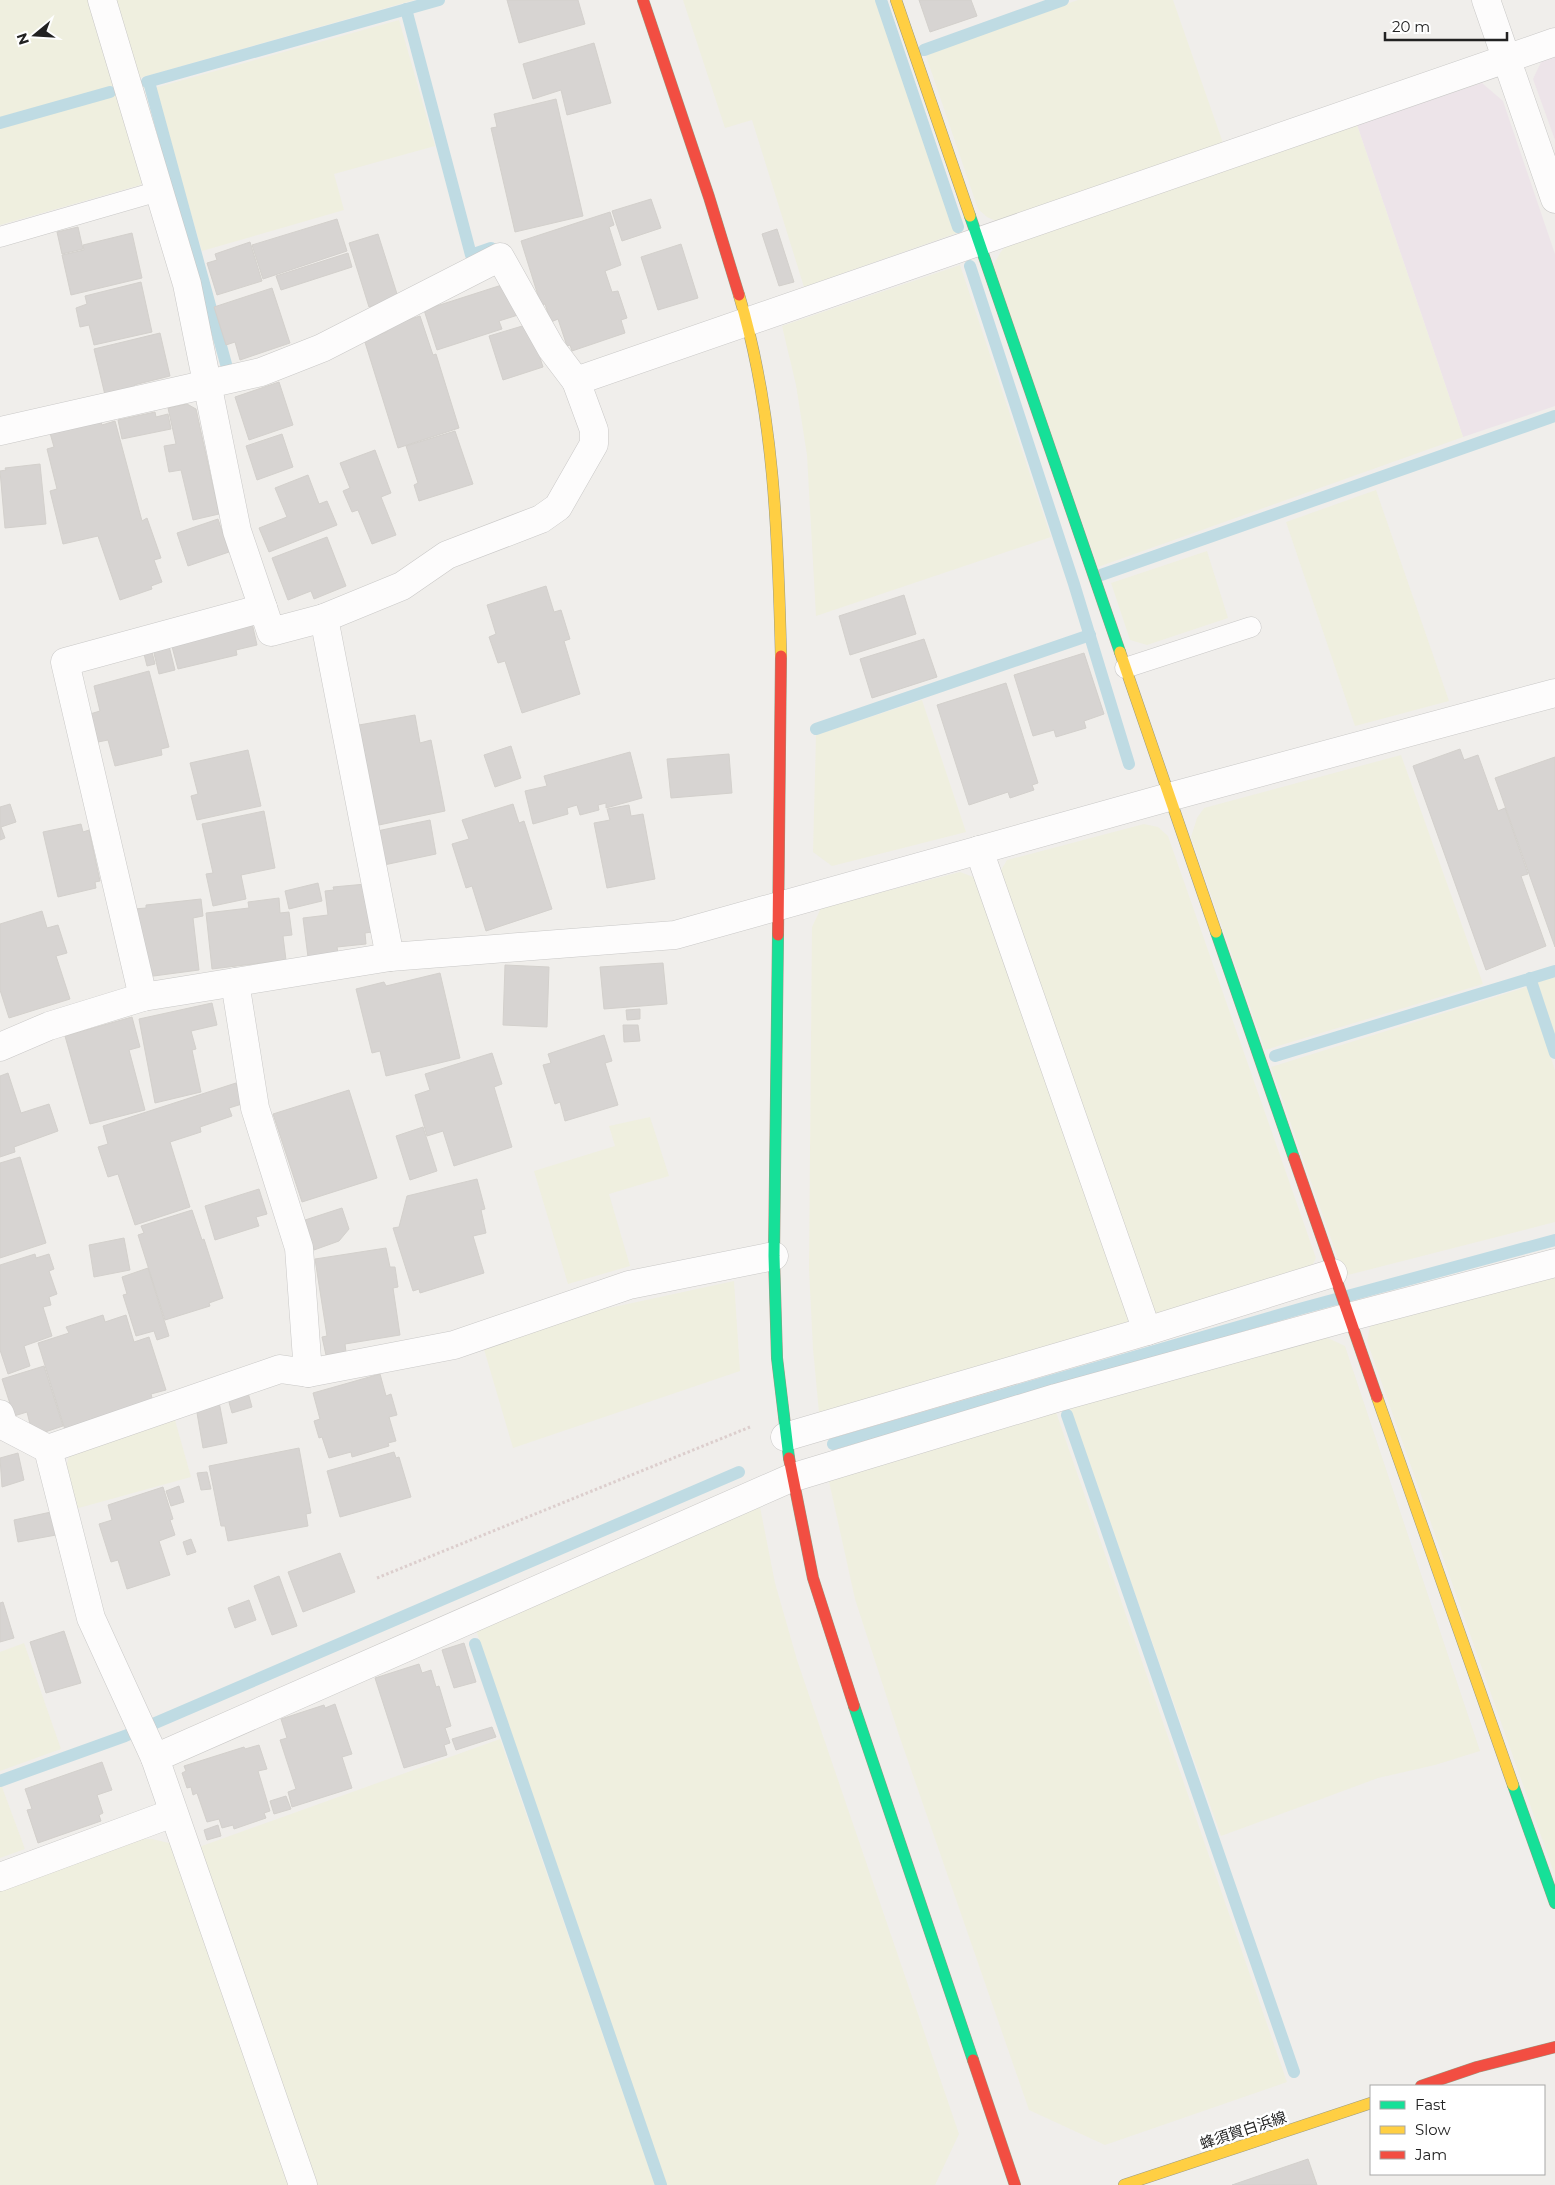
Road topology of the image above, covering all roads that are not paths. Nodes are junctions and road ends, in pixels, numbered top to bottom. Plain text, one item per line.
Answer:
1 (102, 0) edge
2 (643, 0) edge
3 (896, 0) edge
4 (1486, 0) edge
5 (1555, 42) edge
6 (1506, 58) junction
7 (159, 191) junction
8 (1555, 200) edge
9 (0, 237) edge
10 (978, 242) junction
11 (747, 322) junction
12 (576, 381) junction
13 (208, 385) junction
14 (0, 431) edge
15 (263, 608) junction
16 (324, 618) junction
17 (1251, 627) dead end
18 (1125, 668) junction
19 (1555, 693) edge
20 (1169, 796) junction
21 (978, 850) junction
22 (777, 907) junction
23 (390, 957) junction
24 (235, 982) junction
25 (143, 997) junction
26 (0, 1047) edge
27 (774, 1256) junction
28 (1555, 1264) edge
29 (1336, 1281) junction
30 (1347, 1312) junction
31 (1147, 1332) junction
32 (308, 1373) junction
33 (1, 1422) edge
34 (784, 1425) junction
35 (48, 1449) junction
36 (791, 1478) junction
37 (147, 1740) junction
38 (173, 1813) junction
39 (0, 1877) edge
40 (1555, 1903) edge
41 (1555, 2047) edge
42 (1424, 2085) edge
43 (1370, 2103) edge
44 (303, 2185) edge
45 (1016, 2185) edge
46 (1124, 2185) edge

1 - 7 street
2 - 11 street
3 - 10 street
4 - 6 street
5 - 6 street
6 - 8 street
6 - 10 street
7 - 9 lane
7 - 13 street
10 - 11 street
10 - 18 street
11 - 12 street
11 - 22 street
12 - 13 street
12 - 16 street
13 - 14 street
13 - 15 street
15 - 16 street
15 - 25 street
16 - 23 street
17 - 18 lane
18 - 20 street
19 - 20 street
20 - 21 street
20 - 29 street
21 - 22 street
21 - 31 street
22 - 23 street
22 - 27 street
23 - 24 street
24 - 25 street
24 - 32 street
25 - 26 street
27 - 32 street
27 - 34 street
28 - 30 street
29 - 30 street
29 - 31 street
30 - 36 street
30 - 40 street
31 - 34 street
32 - 35 street
33 - 35 street
34 - 36 street
35 - 37 street
36 - 37 street
36 - 45 street
37 - 38 street
38 - 39 street
38 - 44 street
41 - 42 street
43 - 46 street, 蜂須賀白浜線

